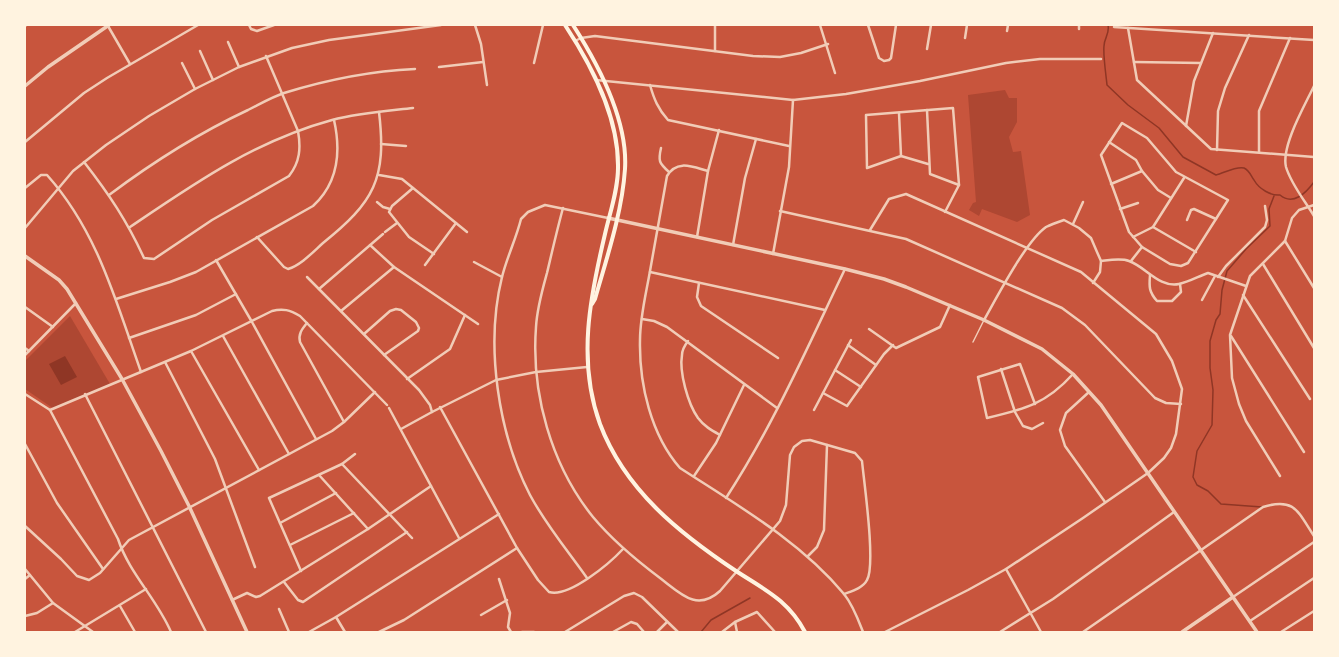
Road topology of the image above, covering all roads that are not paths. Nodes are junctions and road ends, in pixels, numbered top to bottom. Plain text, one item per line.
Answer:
1 (198, 25) edge
2 (249, 25) edge
3 (274, 25) edge
4 (403, 25) edge
5 (440, 25) edge
6 (475, 25) edge
7 (543, 25) edge
8 (565, 25) edge
9 (573, 25) edge
10 (715, 25) edge
11 (820, 25) edge
12 (868, 25) edge
13 (896, 25) edge
14 (931, 25) edge
15 (968, 25) edge
16 (1008, 25) edge
17 (1079, 25) edge
18 (108, 26) edge
19 (1114, 27) dead end
20 (1128, 28) junction
21 (402, 29) junction
22 (1079, 29) dead end
23 (1008, 31) dead end
24 (1213, 33) junction
25 (1249, 35) junction
26 (581, 38) junction
27 (965, 38) dead end
28 (1290, 38) junction
29 (1314, 40) edge
30 (575, 41) junction
31 (228, 42) dead end
32 (828, 44) junction
33 (928, 49) dead end
34 (200, 51) dead end
35 (715, 51) junction
36 (266, 56) junction
37 (1101, 59) dead end
38 (483, 62) junction
39 (1134, 62) junction
40 (182, 63) dead end
41 (534, 63) dead end
42 (1201, 63) junction
43 (130, 64) junction
44 (239, 67) junction
45 (439, 67) dead end
46 (415, 68) dead end
47 (835, 74) dead end
48 (213, 80) junction
49 (596, 80) junction
50 (603, 80) junction
51 (487, 85) dead end
52 (650, 85) junction
53 (25, 86) edge
54 (1314, 86) edge
55 (195, 89) junction
56 (283, 94) junction
57 (793, 100) junction
58 (413, 108) dead end
59 (927, 110) junction
60 (379, 112) junction
61 (899, 113) junction
62 (334, 120) junction
63 (1186, 126) junction
64 (719, 130) junction
65 (298, 131) junction
66 (756, 139) junction
67 (25, 142) edge
68 (1109, 142) junction
69 (381, 144) junction
70 (406, 146) dead end
71 (789, 146) junction
72 (661, 148) dead end
73 (1217, 150) junction
74 (1259, 152) junction
75 (1285, 155) junction
76 (901, 156) junction
77 (1314, 157) edge
78 (84, 162) junction
79 (928, 164) junction
80 (708, 171) junction
81 (1142, 171) junction
82 (669, 172) junction
83 (379, 175) junction
84 (1184, 178) junction
85 (1111, 184) junction
86 (960, 185) junction
87 (25, 188) edge
88 (413, 188) junction
89 (58, 190) junction
90 (109, 195) junction
91 (1171, 198) junction
92 (377, 202) dead end
93 (1083, 202) dead end
94 (1138, 203) dead end
95 (1314, 205) edge
96 (1265, 206) dead end
97 (1308, 206) junction
98 (563, 208) junction
99 (390, 209) junction
100 (1120, 209) junction
101 (780, 211) junction
102 (945, 212) junction
103 (1314, 216) edge
104 (608, 218) junction
105 (1216, 219) junction
106 (616, 220) junction
107 (1187, 220) dead end
108 (397, 223) junction
109 (456, 223) junction
110 (1073, 224) junction
111 (130, 227) junction
112 (1153, 227) junction
113 (25, 228) edge
114 (657, 229) junction
115 (870, 230) junction
116 (467, 232) dead end
117 (257, 237) junction
118 (1133, 237) junction
119 (697, 238) junction
120 (1285, 241) junction
121 (370, 245) junction
122 (733, 245) junction
123 (1142, 247) junction
124 (1027, 248) junction
125 (1196, 252) junction
126 (434, 254) junction
127 (773, 254) junction
128 (25, 256) edge
129 (216, 260) junction
130 (1101, 261) junction
131 (1131, 261) junction
132 (474, 262) dead end
133 (1263, 264) junction
134 (425, 265) dead end
135 (394, 267) junction
136 (845, 268) junction
137 (650, 272) junction
138 (1150, 275) junction
139 (308, 277) dead end
140 (502, 277) junction
141 (1218, 277) junction
142 (1092, 282) junction
143 (699, 283) junction
144 (1006, 283) junction
145 (1180, 284) junction
146 (1246, 286) junction
147 (319, 288) junction
148 (1314, 288) edge
149 (236, 294) junction
150 (1243, 294) junction
151 (116, 299) junction
152 (1202, 300) dead end
153 (76, 303) junction
154 (591, 305) junction
155 (950, 305) junction
156 (25, 307) edge
157 (825, 310) junction
158 (341, 311) junction
159 (465, 315) junction
160 (642, 319) junction
161 (984, 320) junction
162 (252, 322) junction
163 (307, 323) junction
164 (478, 324) dead end
165 (53, 327) junction
166 (869, 329) dead end
167 (364, 334) junction
168 (1230, 335) junction
169 (223, 336) junction
170 (129, 338) junction
171 (851, 340) dead end
172 (688, 341) junction
173 (974, 342) dead end
174 (848, 345) junction
175 (893, 345) junction
176 (25, 348) edge
177 (1314, 348) edge
178 (29, 351) junction
179 (191, 351) junction
180 (25, 355) edge
181 (384, 355) junction
182 (778, 358) dead end
183 (165, 362) junction
184 (876, 365) junction
185 (587, 367) junction
186 (1000, 369) junction
187 (835, 370) junction
188 (142, 372) junction
189 (536, 372) junction
190 (1073, 374) junction
191 (122, 379) junction
192 (407, 379) junction
193 (496, 380) junction
194 (744, 384) junction
195 (861, 387) junction
196 (1090, 391) junction
197 (375, 392) junction
198 (823, 393) junction
199 (25, 394) edge
200 (85, 394) junction
201 (1310, 399) dead end
202 (1035, 404) junction
203 (1181, 404) junction
204 (440, 407) junction
205 (777, 408) junction
206 (50, 410) junction
207 (814, 410) dead end
208 (432, 412) junction
209 (1015, 412) junction
210 (344, 422) junction
211 (1043, 423) dead end
212 (401, 429) junction
213 (720, 435) junction
214 (316, 439) junction
215 (25, 444) edge
216 (827, 445) junction
217 (1304, 452) dead end
218 (289, 454) junction
219 (356, 454) dead end
220 (342, 464) junction
221 (259, 470) junction
222 (1148, 473) junction
223 (319, 475) junction
224 (694, 476) junction
225 (1280, 476) dead end
226 (431, 486) junction
227 (225, 487) junction
228 (336, 493) junction
229 (726, 498) junction
230 (1105, 502) junction
231 (189, 506) junction
232 (1174, 512) junction
233 (354, 513) junction
234 (390, 514) junction
235 (499, 514) junction
236 (280, 522) junction
237 (25, 526) edge
238 (153, 527) junction
239 (368, 529) junction
240 (772, 529) junction
241 (407, 532) junction
242 (1314, 536) edge
243 (412, 538) dead end
244 (459, 538) junction
245 (1314, 542) edge
246 (290, 545) junction
247 (121, 548) junction
248 (518, 548) junction
249 (623, 549) junction
250 (1200, 550) junction
251 (808, 556) junction
252 (255, 567) dead end
253 (25, 569) edge
254 (103, 569) junction
255 (1006, 569) junction
256 (301, 571) junction
257 (736, 571) junction
258 (30, 575) junction
259 (587, 578) junction
260 (1314, 578) edge
261 (25, 579) edge
262 (499, 579) dead end
263 (284, 582) junction
264 (146, 589) junction
265 (844, 594) junction
266 (1233, 597) junction
267 (232, 600) junction
268 (507, 600) junction
269 (53, 603) junction
270 (120, 606) junction
271 (279, 609) dead end
272 (1314, 611) edge
273 (1031, 613) junction
274 (481, 614) dead end
275 (25, 616) edge
276 (336, 617) junction
277 (1250, 621) junction
278 (667, 622) junction
279 (735, 622) junction
280 (85, 626) junction
281 (74, 632) edge
282 (93, 632) edge
283 (135, 632) edge
284 (171, 632) edge
285 (206, 632) edge
286 (247, 632) edge
287 (289, 632) edge
288 (309, 632) edge
289 (345, 632) edge
290 (379, 632) edge
291 (511, 632) edge
292 (522, 632) edge
293 (534, 632) edge
294 (565, 632) edge
295 (612, 632) edge
296 (644, 632) edge
297 (657, 632) edge
298 (678, 632) edge
299 (722, 632) edge
300 (737, 632) edge
301 (775, 632) edge
302 (805, 632) edge
303 (863, 632) edge
304 (886, 632) edge
305 (1000, 632) edge
306 (1041, 632) edge
307 (1083, 632) edge
308 (1182, 632) edge
309 (1257, 632) edge
310 (1281, 632) edge

1 - 43 street
2 - 3 street
4 - 21 street
5 - 21 street
6 - 38 street
7 - 41 street
8 - 30 main road
9 - 26 main road
10 - 35 street
11 - 32 street
12 - 13 street
14 - 33 street
15 - 27 street
16 - 23 street
17 - 22 street
18 - 43 street
18 - 53 street
19 - 20 street
20 - 24 street
20 - 39 street
21 - 36 street
24 - 25 street
24 - 42 street
25 - 28 street
25 - 73 street
26 - 30 street
26 - 35 street
26 - 50 main road
28 - 29 street
28 - 74 street
30 - 49 main road
31 - 44 street
32 - 35 street
32 - 47 street
34 - 48 street
36 - 44 street
36 - 56 street
37 - 57 street
38 - 45 street
38 - 51 street
39 - 42 street
39 - 63 street
40 - 55 street
42 - 63 street
43 - 67 street
44 - 48 street
46 - 56 street
48 - 55 street
49 - 50 street
49 - 104 main road
50 - 52 street
50 - 106 main road
52 - 57 street
52 - 64 street
54 - 75 street
55 - 78 street
56 - 65 street
56 - 90 street
57 - 71 street
58 - 60 street
59 - 61 street
59 - 79 street
59 - 86 street
60 - 62 street
60 - 69 street
61 - 76 street
61 - 76 street
62 - 65 street
62 - 117 street
63 - 73 street
64 - 66 street
64 - 80 street
65 - 111 street
65 - 111 street
66 - 71 street
66 - 122 street
68 - 81 street
68 - 84 street
68 - 85 street
69 - 70 street
69 - 83 street
71 - 101 street
72 - 82 street
73 - 74 street
74 - 75 street
75 - 77 street
75 - 97 street
76 - 79 street
78 - 89 street
78 - 90 street
79 - 86 street
80 - 82 street
80 - 119 street
81 - 85 street
81 - 91 street
82 - 114 street
83 - 88 street
83 - 117 street
84 - 91 street
84 - 105 street
85 - 100 street
86 - 102 street
87 - 89 street
88 - 99 street
88 - 109 street
89 - 113 street
89 - 151 street
90 - 111 street
91 - 112 street
92 - 99 street
93 - 110 street
94 - 100 street
95 - 97 street
96 - 141 street
97 - 103 street
97 - 120 street
98 - 104 street
98 - 140 street
98 - 189 street
99 - 108 street
100 - 118 street
101 - 115 street
101 - 127 street
102 - 115 street
102 - 124 street
104 - 106 street
104 - 154 main road
105 - 107 street
105 - 125 street
106 - 114 street
106 - 154 main road
108 - 121 street
108 - 126 street
109 - 116 street
109 - 126 street
110 - 124 street
110 - 130 street
112 - 118 street
112 - 125 street
114 - 119 street
114 - 137 street
115 - 144 street
117 - 129 street
118 - 123 street
119 - 122 street
120 - 133 street
120 - 148 street
121 - 135 street
121 - 147 street
122 - 127 street
123 - 125 street
123 - 131 street
124 - 142 street
124 - 144 street
126 - 134 street
127 - 136 street
128 - 153 street
129 - 149 street
129 - 151 street
130 - 131 street
130 - 142 street
131 - 138 street
132 - 140 street
133 - 146 street
133 - 177 street
135 - 158 street
135 - 159 street
136 - 155 street
136 - 157 street
137 - 143 street
137 - 160 street
138 - 145 street
138 - 145 street
139 - 147 street
140 - 193 street
141 - 145 street
141 - 146 street
141 - 152 street
142 - 203 street
143 - 157 street
143 - 182 street
144 - 161 street
144 - 203 street
146 - 150 street
147 - 158 street
149 - 162 street
149 - 170 street
150 - 168 street
150 - 201 street
151 - 170 street
153 - 165 street
153 - 191 street
154 - 185 main road
155 - 161 street
155 - 175 street
156 - 165 street
157 - 205 street
158 - 167 street
159 - 164 street
159 - 192 street
160 - 172 street
160 - 224 street
161 - 173 lane
161 - 190 street
162 - 163 street
162 - 169 street
162 - 214 street
163 - 197 street
163 - 210 street
165 - 178 street
166 - 175 street
167 - 181 street
167 - 181 street
168 - 217 street
168 - 225 street
169 - 179 street
169 - 218 street
170 - 188 street
171 - 174 street
172 - 194 street
172 - 213 street
174 - 184 street
174 - 187 street
175 - 184 street
176 - 178 street
178 - 180 street
179 - 183 street
179 - 221 street
181 - 192 street
183 - 188 street
183 - 227 street
184 - 195 street
185 - 189 street
185 - 257 main road
186 - 202 street
186 - 209 street
186 - 209 street
187 - 195 street
187 - 198 street
188 - 191 street
189 - 193 street
189 - 249 street
190 - 196 street
190 - 202 street
191 - 200 street
191 - 231 street
192 - 208 street
193 - 204 street
193 - 259 street
194 - 205 street
194 - 213 street
195 - 198 street
196 - 222 street
196 - 230 street
197 - 210 street
197 - 212 street
198 - 207 street
199 - 206 street
200 - 206 street
200 - 238 street
202 - 209 street
203 - 222 street
204 - 208 street
204 - 235 street
205 - 229 street
206 - 247 street
208 - 212 street
209 - 211 street
210 - 214 street
212 - 226 street
213 - 224 street
214 - 218 street
215 - 254 street
216 - 240 street
216 - 251 street
216 - 265 street
218 - 221 street
219 - 220 street
220 - 223 street
220 - 234 street
221 - 227 street
222 - 230 street
222 - 232 street
223 - 228 street
223 - 236 street
224 - 229 street
226 - 234 street
226 - 244 street
227 - 231 street
227 - 252 street
228 - 233 street
228 - 236 street
229 - 240 street
230 - 255 street
231 - 238 street
231 - 267 street
232 - 250 street
232 - 273 street
233 - 239 street
233 - 246 street
234 - 239 street
234 - 241 street
235 - 244 street
235 - 248 street
236 - 246 street
237 - 254 street
238 - 247 street
238 - 285 street
239 - 256 street
240 - 251 street
240 - 257 street
241 - 243 street
241 - 263 street
242 - 250 street
244 - 276 street
245 - 266 street
246 - 256 street
247 - 254 street
247 - 264 street
248 - 259 street
248 - 290 street
249 - 257 street
249 - 259 street
250 - 266 street
250 - 307 street
251 - 265 street
253 - 258 street
255 - 273 street
255 - 304 street
256 - 263 street
257 - 302 main road
258 - 261 street
258 - 269 street
260 - 277 street
262 - 268 street
263 - 267 street
264 - 270 street
264 - 284 street
265 - 303 street
266 - 277 street
266 - 308 street
267 - 286 street
268 - 274 street
268 - 291 street
269 - 275 street
269 - 280 street
270 - 280 street
270 - 283 street
271 - 287 street
272 - 310 street
273 - 305 street
273 - 306 street
276 - 288 street
276 - 289 street
277 - 309 street
278 - 294 street
278 - 297 street
278 - 298 street
279 - 299 street
279 - 300 street
279 - 301 street
280 - 281 street
280 - 282 street
292 - 293 street
295 - 296 street

